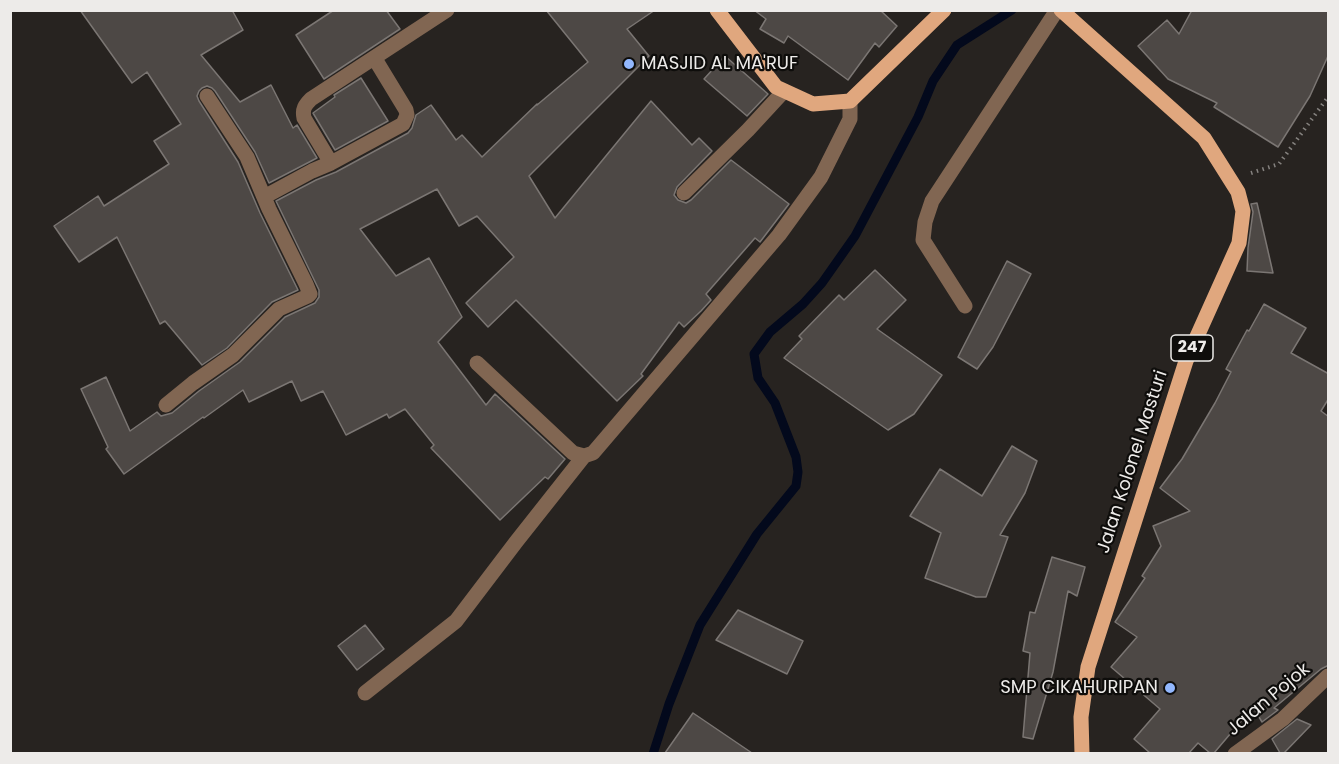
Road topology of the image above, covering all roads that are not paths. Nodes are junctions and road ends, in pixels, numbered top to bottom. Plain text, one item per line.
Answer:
1 (447, 10) edge
2 (717, 10) edge
3 (944, 10) edge
4 (1059, 10) edge
5 (375, 59) junction
6 (784, 91) junction
7 (207, 96) dead end
8 (850, 101) junction
9 (331, 163) junction
10 (684, 193) dead end
11 (264, 197) junction
12 (965, 306) dead end
13 (477, 363) dead end
14 (166, 405) dead end
15 (584, 456) junction
16 (1329, 676) edge
17 (365, 693) dead end
18 (1083, 753) edge
19 (1235, 753) edge

1 - 5 street
2 - 6 main road
3 - 8 main road
4 - 12 street
4 - 18 main road, Jalan Kolonel Masturi / 247
5 - 9 street
5 - 9 street
6 - 8 main road
6 - 10 street
7 - 11 street
8 - 15 street
9 - 11 street
11 - 14 street
13 - 15 street
15 - 17 street
16 - 19 street, Jalan Pojok

